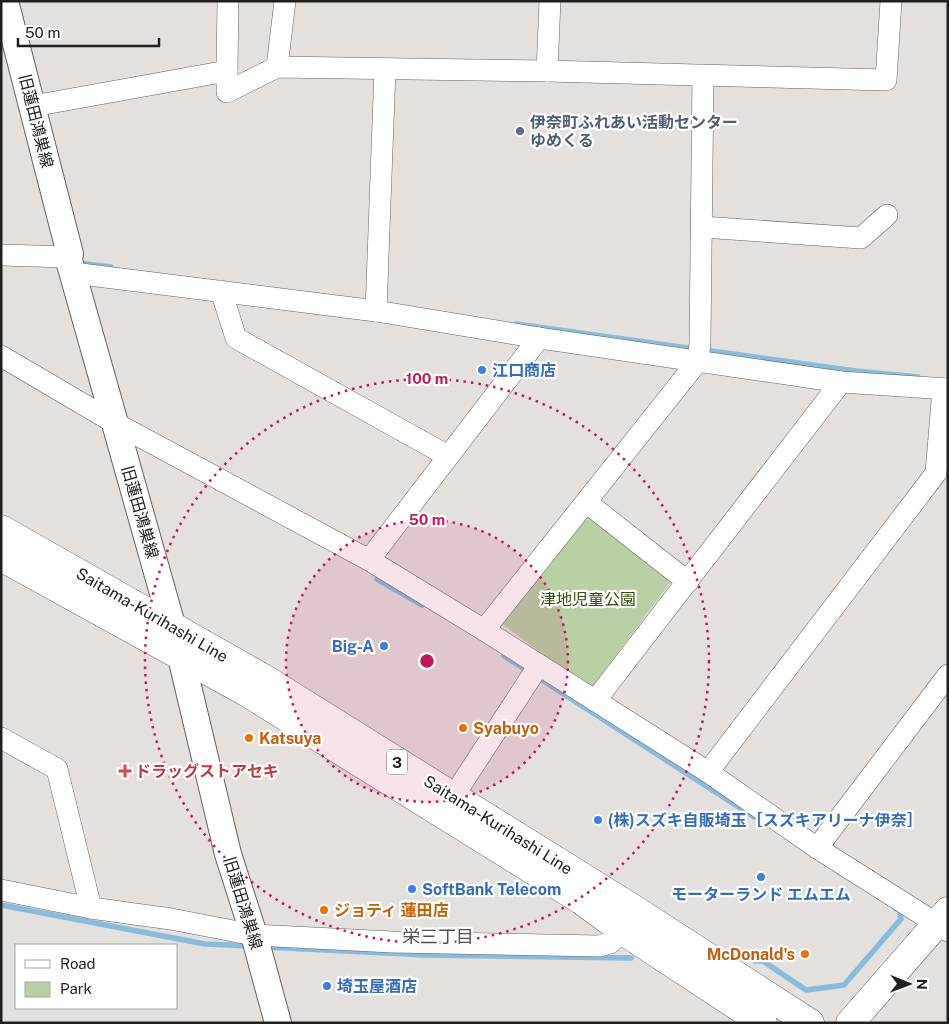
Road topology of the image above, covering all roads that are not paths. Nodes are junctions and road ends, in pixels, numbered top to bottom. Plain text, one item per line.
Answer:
1 (5, 1) edge
2 (228, 1) edge
3 (285, 1) edge
4 (550, 1) edge
5 (890, 1) edge
6 (8, 37) edge
7 (278, 67) junction
8 (385, 69) junction
9 (227, 70) junction
10 (547, 71) junction
11 (703, 76) junction
12 (33, 106) junction
13 (887, 215) dead end
14 (702, 227) junction
15 (1, 255) edge
16 (71, 265) junction
17 (221, 291) junction
18 (376, 312) junction
19 (539, 338) junction
20 (1, 356) edge
21 (698, 361) junction
22 (841, 382) junction
23 (945, 389) edge
24 (115, 422) junction
25 (448, 456) junction
26 (586, 502) junction
27 (1, 529) edge
28 (1, 557) edge
29 (370, 560) junction
30 (688, 582) junction
31 (171, 625) junction
32 (484, 630) junction
33 (181, 657) junction
34 (539, 666) junction
35 (948, 675) edge
36 (595, 701) junction
37 (1, 738) edge
38 (708, 772) junction
39 (453, 797) junction
40 (817, 848) junction
41 (1, 890) edge
42 (90, 908) junction
43 (944, 922) edge
44 (623, 931) junction
45 (257, 945) junction
46 (278, 1023) edge
47 (763, 1023) edge
48 (810, 1023) edge
49 (850, 1023) edge

1 - 6 street, 旧蓮田鴻巣線
2 - 9 street
3 - 7 street
4 - 10 street
5 - 11 street
6 - 12 street, 旧蓮田鴻巣線
7 - 8 street
7 - 9 street
8 - 10 street
8 - 18 street
9 - 12 street
10 - 11 street
11 - 14 street
12 - 16 street, 旧蓮田鴻巣線
13 - 14 street
14 - 21 street
15 - 16 street
16 - 17 street
16 - 24 street, 旧蓮田鴻巣線
17 - 18 street
17 - 25 street
18 - 19 street
19 - 21 street
19 - 25 street
20 - 24 street
21 - 22 street
21 - 26 street
22 - 23 street
22 - 30 street
23 - 38 street
24 - 29 street
24 - 31 street, 旧蓮田鴻巣線
25 - 29 street
26 - 30 street
26 - 32 street
27 - 31 main road, Saitama-Kurihashi Line / 3
28 - 33 main road, Saitama-Kurihashi Line / 3
29 - 32 street
30 - 36 street
31 - 33 street, 旧蓮田鴻巣線
31 - 39 main road, Saitama-Kurihashi Line / 3
32 - 34 street
33 - 44 main road, Saitama-Kurihashi Line / 3
33 - 45 street, 旧蓮田鴻巣線
34 - 36 street
34 - 39 street
35 - 40 street
36 - 38 street
37 - 42 street
38 - 40 street
39 - 48 main road, Saitama-Kurihashi Line / 3
40 - 43 street
41 - 42 street
42 - 45 street
43 - 49 main road
44 - 45 street
44 - 47 main road, Saitama-Kurihashi Line / 3
45 - 46 street, 旧蓮田鴻巣線

